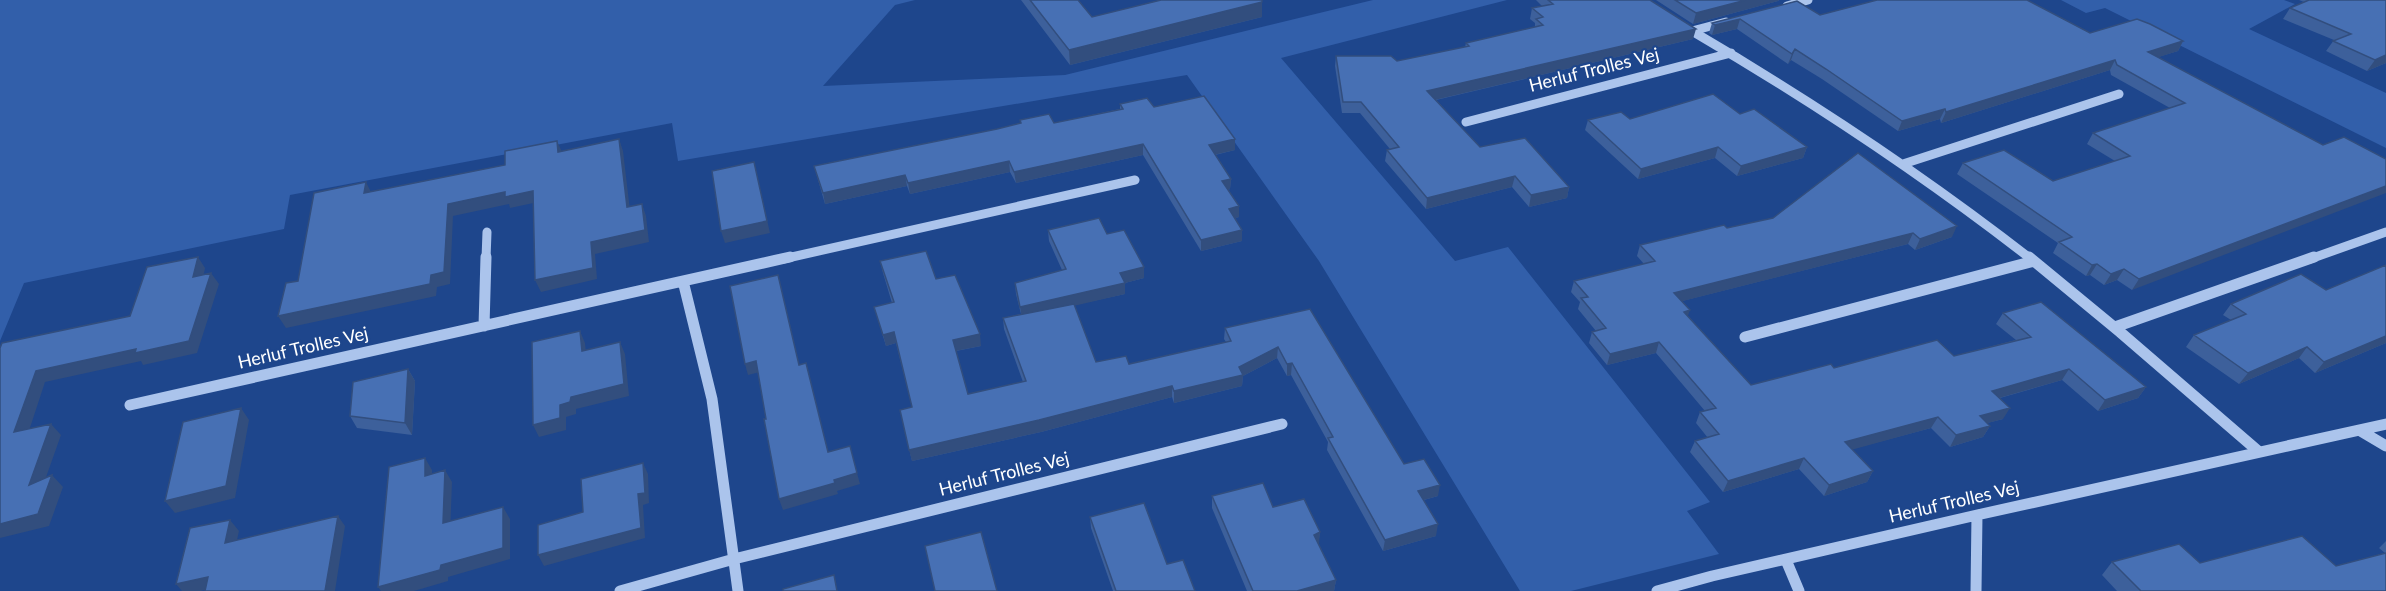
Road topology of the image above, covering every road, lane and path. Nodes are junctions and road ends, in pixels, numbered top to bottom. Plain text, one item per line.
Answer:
1 (1809, 0) edge
2 (1777, 9) edge
3 (1735, 20) edge
4 (1682, 25) edge
5 (1692, 31) junction
6 (1731, 53) junction
7 (2119, 94) dead end
8 (1466, 122) dead end
9 (1903, 165) junction
10 (1135, 180) dead end
11 (487, 232) dead end
12 (2386, 232) edge
13 (2034, 261) junction
14 (683, 281) junction
15 (484, 326) junction
16 (2115, 327) junction
17 (1744, 337) dead end
18 (130, 405) dead end
19 (1282, 424) dead end
20 (2386, 424) edge
21 (2359, 430) junction
22 (2386, 446) edge
23 (2258, 451) junction
24 (1977, 515) junction
25 (734, 559) junction
26 (1786, 560) junction
27 (620, 591) edge
28 (738, 591) edge
29 (1657, 591) edge
30 (1799, 591) edge
31 (1976, 591) edge

1 - 2 street
3 - 5 street
4 - 5 street
5 - 6 street
6 - 8 street, Herluf Trolles Vej
6 - 9 street
7 - 9 street
9 - 13 street
10 - 14 street, Herluf Trolles Vej
11 - 15 street
12 - 16 street
13 - 16 street
13 - 17 street
14 - 15 street, Herluf Trolles Vej
14 - 25 street
15 - 18 street, Herluf Trolles Vej
16 - 23 street
19 - 25 street, Herluf Trolles Vej
20 - 21 street, Herluf Trolles Vej
21 - 22 street
21 - 23 street, Herluf Trolles Vej
23 - 24 street, Herluf Trolles Vej
24 - 26 street, Herluf Trolles Vej
24 - 31 street
25 - 27 street, Herluf Trolles Vej
25 - 28 street
26 - 29 street, Herluf Trolles Vej
26 - 30 street

